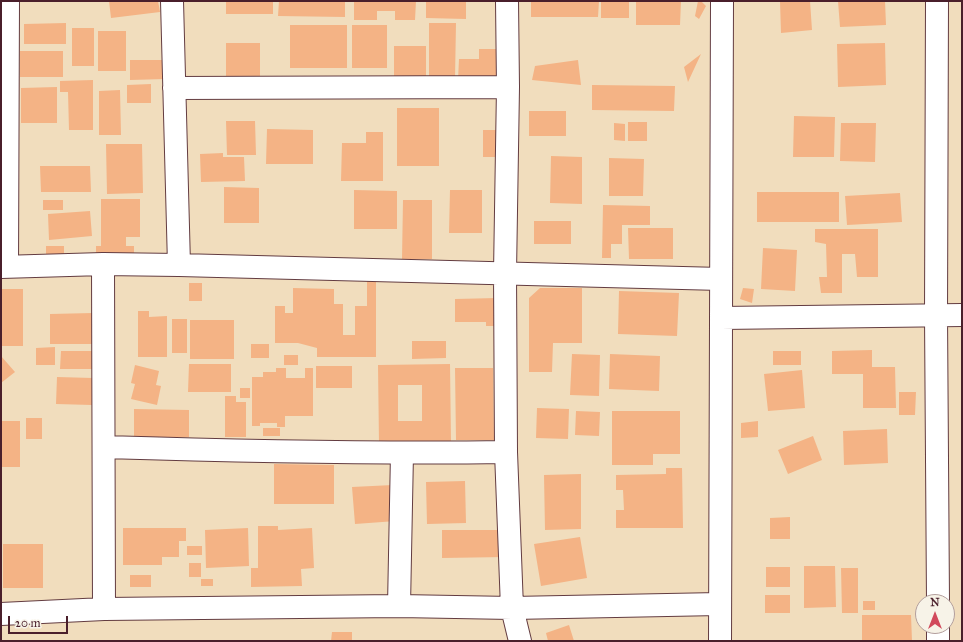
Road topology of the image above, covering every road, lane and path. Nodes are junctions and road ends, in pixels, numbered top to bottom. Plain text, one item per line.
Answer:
1 (8, 1) edge
2 (172, 1) edge
3 (507, 1) edge
4 (722, 1) edge
5 (937, 1) edge
6 (508, 87) junction
7 (174, 88) junction
8 (103, 264) junction
9 (179, 265) junction
10 (4, 267) edge
11 (505, 273) junction
12 (721, 279) junction
13 (936, 315) junction
14 (962, 315) edge
15 (721, 318) junction
16 (104, 447) junction
17 (506, 452) junction
18 (402, 453) junction
19 (938, 594) edge
20 (719, 604) junction
21 (399, 606) junction
22 (512, 608) junction
23 (104, 609) junction
24 (1, 614) edge
25 (520, 641) edge
26 (720, 641) edge

1 - 10 street
2 - 7 street
3 - 6 street
4 - 12 street
5 - 13 street
6 - 7 street
6 - 11 street
7 - 9 street
8 - 9 street
8 - 10 street
8 - 16 street
9 - 11 street
11 - 12 street
11 - 17 street
12 - 15 street
13 - 14 street
13 - 15 street
13 - 19 street
15 - 20 street
16 - 18 street
16 - 23 street
17 - 18 street
17 - 22 street
18 - 21 street
20 - 22 street
20 - 26 street
21 - 22 street
21 - 23 street
22 - 25 street
23 - 24 street

